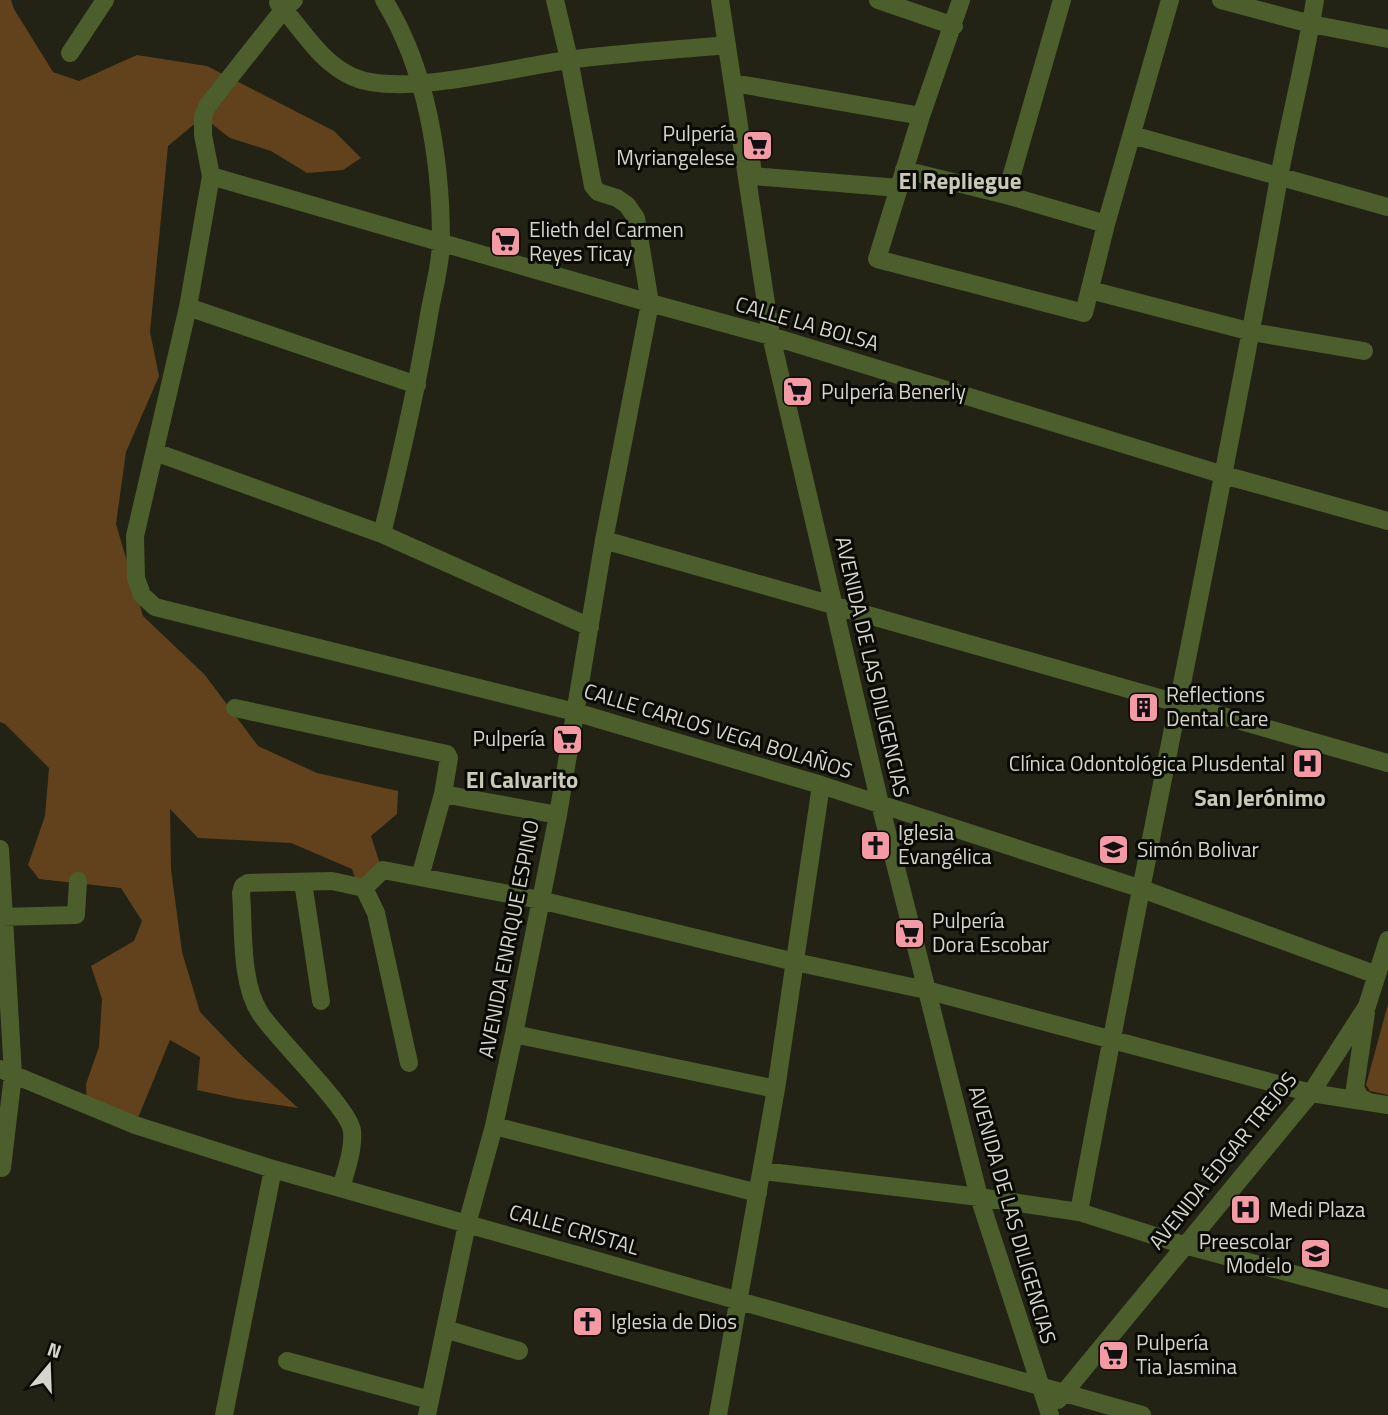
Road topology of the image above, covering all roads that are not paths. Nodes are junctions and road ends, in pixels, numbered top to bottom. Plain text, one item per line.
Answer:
1 (105, 0) edge
2 (384, 0) edge
3 (555, 0) edge
4 (878, 0) edge
5 (961, 0) edge
6 (1062, 0) edge
7 (1170, 0) edge
8 (1221, 0) edge
9 (1315, 0) edge
10 (285, 3) edge
11 (725, 4) edge
12 (1311, 24) junction
13 (954, 26) junction
14 (1388, 39) edge
15 (727, 45) junction
16 (69, 53) dead end
17 (569, 60) junction
18 (419, 84) junction
19 (739, 85) junction
20 (744, 107) dead end
21 (921, 116) junction
22 (1132, 135) junction
23 (211, 176) junction
24 (1279, 178) junction
25 (901, 179) junction
26 (1006, 195) junction
27 (1388, 206) edge
28 (1106, 224) junction
29 (441, 243) junction
30 (1090, 290) junction
31 (650, 303) junction
32 (188, 307) junction
33 (1252, 332) junction
34 (771, 336) junction
35 (1364, 351) dead end
36 (417, 385) junction
37 (155, 453) junction
38 (1224, 475) junction
39 (1388, 521) edge
40 (382, 534) junction
41 (604, 540) junction
42 (834, 607) junction
43 (590, 627) junction
44 (1177, 703) junction
45 (235, 708) dead end
46 (575, 712) junction
47 (1388, 763) edge
48 (821, 785) junction
49 (443, 794) junction
50 (880, 804) junction
51 (558, 815) junction
52 (0, 849) edge
53 (420, 877) junction
54 (78, 881) dead end
55 (303, 882) junction
56 (363, 888) junction
57 (1142, 889) junction
58 (540, 900) junction
59 (1, 917) edge
60 (1388, 940) edge
61 (795, 962) junction
62 (1379, 983) edge
63 (926, 990) junction
64 (321, 1001) dead end
65 (1367, 1006) junction
66 (514, 1034) junction
67 (1111, 1038) junction
68 (408, 1063) dead end
69 (6, 1072) edge
70 (1355, 1081) junction
71 (776, 1089) junction
72 (1311, 1093) junction
73 (1331, 1095) junction
74 (1367, 1101) junction
75 (1388, 1105) edge
76 (495, 1126) junction
77 (2, 1168) dead end
78 (273, 1169) junction
79 (762, 1171) junction
80 (341, 1188) junction
81 (758, 1194) junction
82 (979, 1197) junction
83 (1079, 1212) junction
84 (467, 1224) junction
85 (1184, 1245) junction
86 (1388, 1299) edge
87 (740, 1301) junction
88 (445, 1329) junction
89 (519, 1351) dead end
90 (287, 1361) dead end
91 (1040, 1387) junction
92 (1063, 1393) junction
93 (428, 1408) edge
94 (1048, 1414) edge
95 (224, 1415) edge
96 (718, 1415) edge
97 (1142, 1415) edge

1 - 16 street
2 - 18 street
3 - 17 street
4 - 13 street
5 - 13 street
6 - 26 street
7 - 22 street
8 - 12 street
9 - 12 street
10 - 18 street
10 - 23 street
11 - 15 street, AVENIDA DE LAS DILIGENCIAS
11 - 19 street
12 - 14 street
12 - 24 street
13 - 21 street
15 - 17 street
15 - 19 street, AVENIDA DE LAS DILIGENCIAS
17 - 18 street
17 - 31 street
18 - 29 street
19 - 21 street
19 - 34 street, AVENIDA DE LAS DILIGENCIAS
20 - 25 street
21 - 25 street
22 - 24 street
22 - 28 street
23 - 29 street, CALLE LA BOLSA
23 - 32 street
24 - 27 street
24 - 33 street
25 - 26 street
25 - 30 street
26 - 28 street
28 - 30 street
29 - 31 street, CALLE LA BOLSA
29 - 36 street
30 - 33 street
31 - 34 street, CALLE LA BOLSA
31 - 41 street, AVENIDA ENRIQUE ESPINO
32 - 36 street
32 - 37 street
33 - 35 street
33 - 38 street
34 - 38 street, CALLE LA BOLSA
34 - 42 street, AVENIDA DE LAS DILIGENCIAS
36 - 40 street
37 - 40 street
37 - 46 street, CALLE CARLOS VEGA BOLAÑOS
38 - 39 street, CALLE LA BOLSA
38 - 44 street
40 - 43 street
41 - 42 street
41 - 43 street, AVENIDA ENRIQUE ESPINO
42 - 44 street
42 - 50 street, AVENIDA DE LAS DILIGENCIAS
43 - 46 street, AVENIDA ENRIQUE ESPINO
44 - 47 street
44 - 57 street
45 - 49 street
46 - 48 street, CALLE CARLOS VEGA BOLAÑOS
46 - 51 street, AVENIDA ENRIQUE ESPINO
48 - 50 street, CALLE CARLOS VEGA BOLAÑOS
48 - 61 street
49 - 51 street
49 - 53 street
50 - 57 street, CALLE CARLOS VEGA BOLAÑOS
50 - 63 street, AVENIDA DE LAS DILIGENCIAS
51 - 58 street, AVENIDA ENRIQUE ESPINO
52 - 59 street
53 - 56 street
53 - 58 street
54 - 59 street
55 - 56 street
55 - 64 street
55 - 80 street
56 - 68 street
57 - 62 street, CALLE CARLOS VEGA BOLAÑOS
57 - 67 street
58 - 61 street
58 - 66 street, AVENIDA ENRIQUE ESPINO
59 - 69 street
60 - 62 street, AVENIDA ÉDGAR TREJOS
61 - 63 street
61 - 71 street
62 - 65 street, AVENIDA ÉDGAR TREJOS
63 - 67 street
63 - 82 street, AVENIDA DE LAS DILIGENCIAS
65 - 70 street
65 - 72 street, AVENIDA ÉDGAR TREJOS
66 - 71 street
66 - 76 street, AVENIDA ENRIQUE ESPINO
67 - 72 street
67 - 83 street
69 - 77 street
69 - 78 street, CALLE CRISTAL
70 - 73 street
70 - 74 street
71 - 79 street
72 - 73 street
72 - 85 street, AVENIDA ÉDGAR TREJOS
73 - 74 street
74 - 75 street
76 - 81 street
76 - 84 street, AVENIDA ENRIQUE ESPINO
78 - 80 street, CALLE CRISTAL
78 - 95 street
79 - 81 street
79 - 82 street
80 - 84 street, CALLE CRISTAL
81 - 87 street
82 - 83 street
82 - 91 street, AVENIDA DE LAS DILIGENCIAS
83 - 85 street
84 - 87 street, CALLE CRISTAL
84 - 88 street, AVENIDA ENRIQUE ESPINO
85 - 86 street
85 - 92 street, AVENIDA ÉDGAR TREJOS
87 - 91 street, CALLE CRISTAL
87 - 96 street
88 - 89 street
88 - 93 street, AVENIDA ENRIQUE ESPINO
90 - 93 street
91 - 92 street, CALLE CRISTAL
91 - 94 street, AVENIDA DE LAS DILIGENCIAS
92 - 94 street, AVENIDA ÉDGAR TREJOS
92 - 97 street, CALLE CRISTAL

